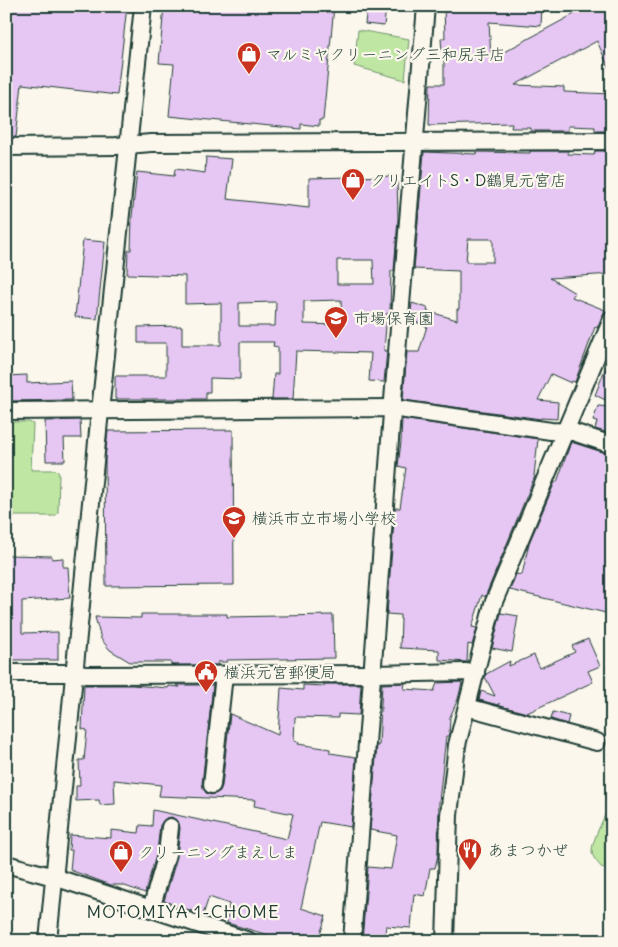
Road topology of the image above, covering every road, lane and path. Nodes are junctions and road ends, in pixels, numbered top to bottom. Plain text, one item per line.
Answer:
1 (143, 6) edge
2 (426, 6) edge
3 (612, 141) edge
4 (415, 142) junction
5 (129, 145) junction
6 (6, 147) edge
7 (612, 319) edge
8 (392, 408) junction
9 (101, 409) junction
10 (6, 411) edge
11 (564, 432) junction
12 (612, 445) edge
13 (6, 673) edge
14 (75, 673) junction
15 (476, 673) junction
16 (372, 674) junction
17 (224, 675) junction
18 (467, 707) junction
19 (597, 742) dead end
20 (212, 785) dead end
21 (170, 826) dead end
22 (6, 864) edge
23 (54, 877) junction
24 (151, 909) junction
25 (48, 941) edge
26 (249, 941) edge
27 (352, 941) edge
28 (445, 941) edge

1 - 5 street
2 - 4 street
3 - 4 street
4 - 5 street
4 - 8 street
5 - 6 street
5 - 9 street
7 - 11 street
8 - 9 street
8 - 11 street
8 - 16 street
9 - 10 street
9 - 14 street
11 - 12 street
11 - 15 street
13 - 14 street
14 - 17 street
14 - 23 street
15 - 16 street
15 - 18 street
16 - 17 street
16 - 27 street
17 - 20 street
18 - 19 street
18 - 28 street
21 - 24 street
22 - 23 street
23 - 24 street
23 - 25 street
24 - 26 street

